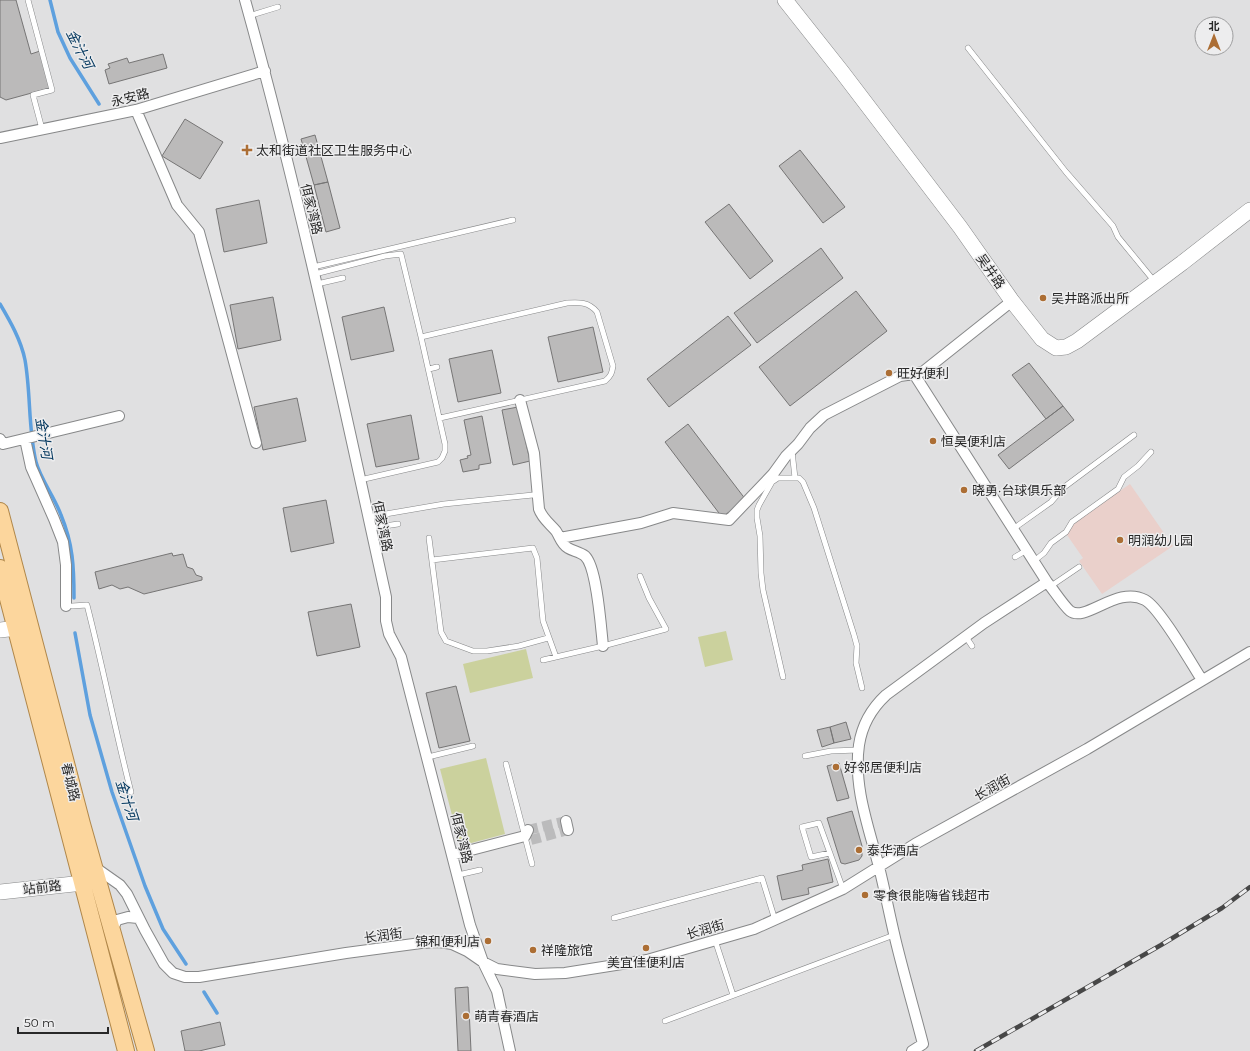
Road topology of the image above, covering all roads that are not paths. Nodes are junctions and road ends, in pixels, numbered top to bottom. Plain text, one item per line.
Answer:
1 (28, 0) edge
2 (245, 0) edge
3 (785, 0) edge
4 (278, 7) dead end
5 (249, 16) junction
6 (968, 48) dead end
7 (265, 71) junction
8 (136, 110) junction
9 (42, 129) junction
10 (0, 138) edge
11 (1250, 210) edge
12 (513, 220) dead end
13 (314, 270) junction
14 (343, 278) dead end
15 (1156, 282) junction
16 (317, 284) junction
17 (1012, 301) junction
18 (422, 336) junction
19 (437, 367) dead end
20 (429, 369) junction
21 (914, 374) junction
22 (520, 400) junction
23 (119, 416) dead end
24 (440, 418) junction
25 (1134, 435) dead end
26 (0, 439) edge
27 (25, 439) junction
28 (256, 443) dead end
29 (792, 451) junction
30 (1151, 452) dead end
31 (795, 478) junction
32 (360, 480) junction
33 (533, 495) dead end
34 (0, 511) edge
35 (368, 517) junction
36 (398, 524) dead end
37 (371, 528) junction
38 (1013, 529) junction
39 (429, 538) dead end
40 (560, 538) junction
41 (1027, 550) junction
42 (1015, 557) dead end
43 (432, 560) junction
44 (1034, 561) junction
45 (1079, 567) dead end
46 (0, 568) edge
47 (640, 576) dead end
48 (1049, 584) junction
49 (69, 606) joint
50 (23, 626) junction
51 (0, 630) edge
52 (966, 637) junction
53 (548, 638) junction
54 (603, 646) junction
55 (972, 646) dead end
56 (1250, 652) edge
57 (556, 657) junction
58 (543, 660) dead end
59 (783, 677) dead end
60 (1202, 680) junction
61 (862, 688) dead end
62 (474, 746) dead end
63 (858, 750) junction
64 (805, 756) dead end
65 (428, 757) junction
66 (506, 764) dead end
67 (131, 792) dead end
68 (528, 835) junction
69 (830, 853) junction
70 (452, 855) junction
71 (532, 864) dead end
72 (93, 866) junction
73 (879, 868) junction
74 (480, 870) dead end
75 (458, 875) junction
76 (83, 883) junction
77 (843, 889) junction
78 (0, 892) edge
79 (138, 918) junction
80 (614, 918) dead end
81 (775, 920) junction
82 (112, 930) junction
83 (894, 935) junction
84 (715, 940) junction
85 (483, 962) junction
86 (733, 995) junction
87 (665, 1021) dead end
88 (126, 1051) edge
89 (146, 1051) edge
90 (510, 1051) edge
91 (912, 1051) edge

1 - 9 lane
2 - 5 street, 佴家湾路
3 - 17 street, 吴井路
4 - 5 lane
5 - 7 street, 佴家湾路
6 - 15 lane
7 - 8 street, 永安路
7 - 13 street, 佴家湾路
8 - 9 street, 永安路
8 - 28 street
9 - 10 street, 永安路
11 - 15 street, 吴井路
12 - 13 lane
13 - 16 street, 佴家湾路
13 - 18 lane
14 - 16 lane
15 - 17 street, 吴井路
16 - 32 street, 佴家湾路
17 - 21 street
18 - 20 lane
18 - 22 lane
19 - 20 lane
20 - 24 lane
21 - 29 street
21 - 38 street
22 - 24 lane
22 - 40 street
23 - 27 street
24 - 32 lane
25 - 38 lane
26 - 27 street
27 - 49 street
29 - 31 lane
29 - 40 street
30 - 44 lane
31 - 59 lane
31 - 61 lane
32 - 35 street, 佴家湾路
33 - 35 lane
34 - 50 main road, 春城路
35 - 37 street, 佴家湾路
36 - 37 lane
37 - 65 street, 佴家湾路
38 - 41 street
39 - 43 lane
40 - 54 street
41 - 42 lane
41 - 44 street
43 - 53 lane
43 - 53 lane
44 - 48 street
45 - 48 lane
46 - 50 main road, 春城路
47 - 54 lane
48 - 52 street
48 - 60 street
49 - 67 lane
50 - 51 street
50 - 72 main road, 春城路
50 - 76 main road, 春城路
52 - 55 lane
52 - 63 street
53 - 57 lane
54 - 57 lane
56 - 60 street, 长润街
57 - 58 lane
60 - 73 street, 长润街
62 - 65 lane
63 - 64 lane
63 - 73 street
65 - 70 street, 佴家湾路
66 - 68 lane
68 - 70 street
68 - 71 lane
69 - 69 lane
69 - 77 lane
70 - 75 street, 佴家湾路
72 - 79 street, 长润街
72 - 82 main road, 春城路
73 - 77 street, 长润街
73 - 83 street
74 - 75 lane
75 - 85 street, 佴家湾路
76 - 78 street, 站前路
76 - 88 main road, 春城路
77 - 81 street, 长润街
79 - 82 street
79 - 85 street, 长润街
80 - 81 lane
81 - 84 street, 长润街
82 - 89 main road, 春城路
83 - 86 lane
83 - 91 street
84 - 85 street, 长润街
84 - 86 lane
85 - 90 street, 佴家湾路
86 - 87 lane

